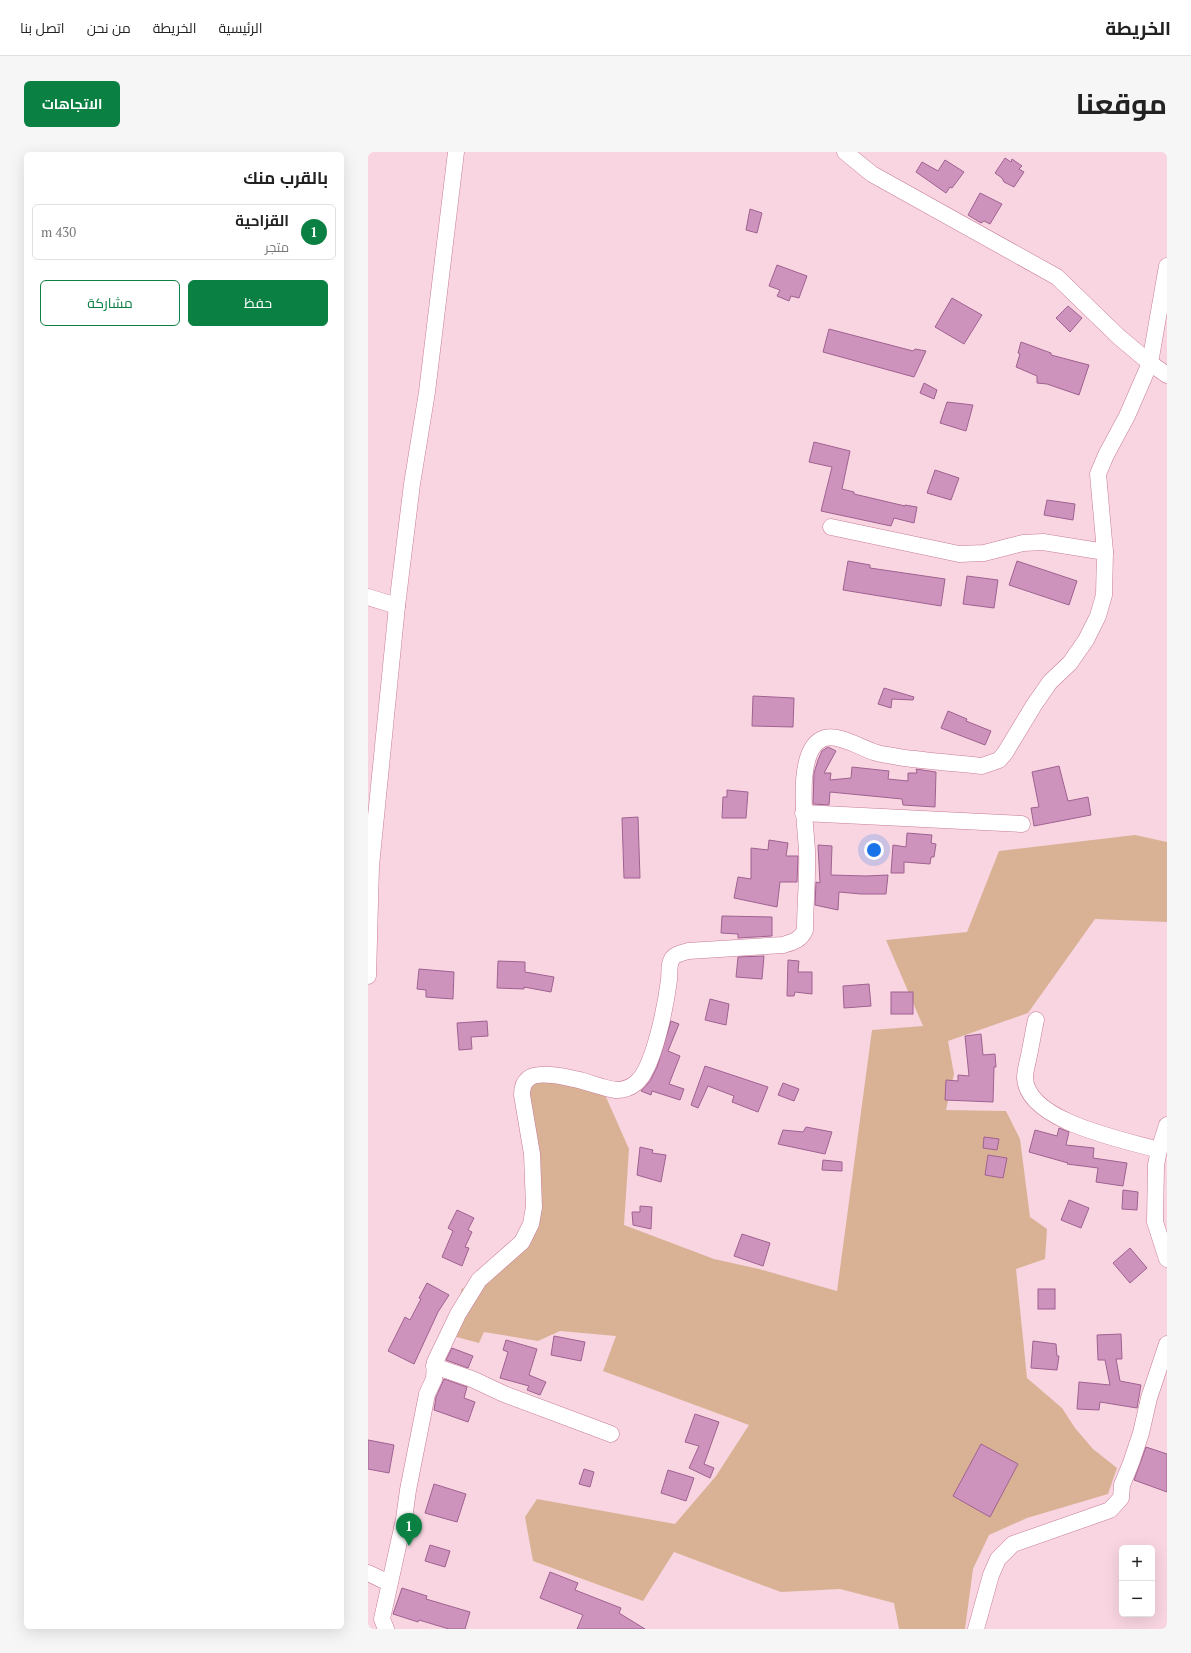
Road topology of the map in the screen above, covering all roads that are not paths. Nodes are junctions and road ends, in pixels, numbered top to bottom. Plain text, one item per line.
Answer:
1 (456, 152) edge
2 (845, 152) edge
3 (1167, 266) edge
4 (1150, 363) junction
5 (1167, 375) edge
6 (831, 527) dead end
7 (1105, 552) junction
8 (368, 597) edge
9 (397, 606) junction
10 (803, 813) junction
11 (1022, 824) dead end
12 (368, 976) edge
13 (1036, 1020) dead end
14 (1167, 1125) edge
15 (1159, 1150) junction
16 (1167, 1259) edge
17 (1167, 1344) edge
18 (434, 1366) junction
19 (611, 1434) dead end
20 (368, 1573) edge
21 (389, 1583) junction
22 (386, 1629) edge
23 (976, 1629) edge

1 - 9 street
2 - 4 street
3 - 4 street
4 - 5 street
4 - 7 street
6 - 7 street
7 - 10 street
8 - 9 street
9 - 12 street
10 - 11 street
10 - 18 street
13 - 15 street
14 - 15 street
15 - 16 street
17 - 23 street
18 - 19 street
18 - 21 street
20 - 21 street
21 - 22 street

